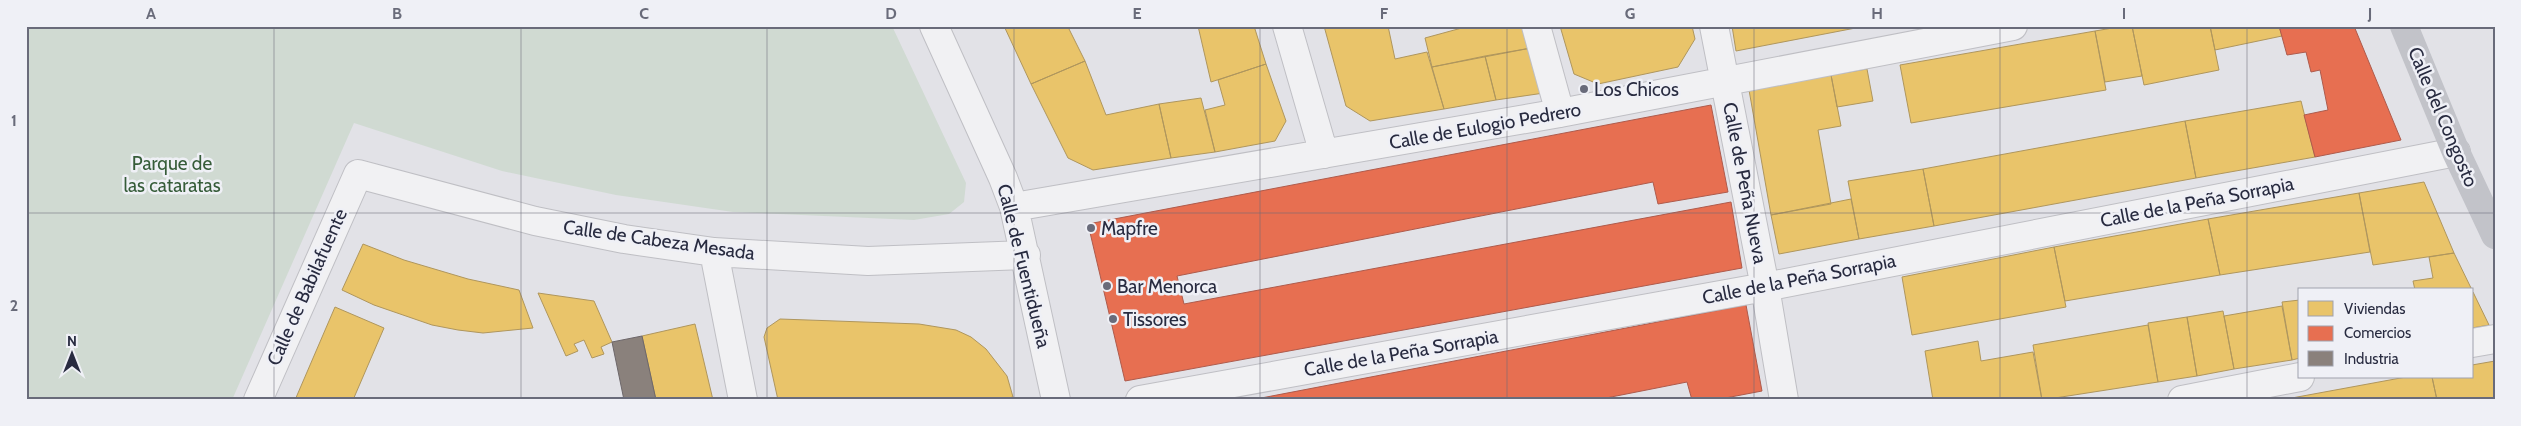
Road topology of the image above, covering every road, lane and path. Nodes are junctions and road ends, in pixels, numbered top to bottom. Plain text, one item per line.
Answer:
1 (934, 26) edge
2 (1287, 26) edge
3 (1536, 26) edge
4 (1714, 26) edge
5 (2012, 26) edge
6 (2404, 26) edge
7 (1726, 83) junction
8 (1560, 113) junction
9 (2456, 152) junction
10 (1324, 154) junction
11 (358, 174) joint
12 (1014, 207) junction
13 (2495, 236) edge
14 (714, 252) junction
15 (1026, 255) junction
16 (1765, 287) junction
17 (2495, 339) edge
18 (2474, 343) edge
19 (2298, 377) edge
20 (258, 400) edge
21 (743, 400) edge
22 (1056, 400) edge
23 (1140, 400) edge
24 (1784, 400) edge
25 (2182, 400) edge

1 - 12 street, Calle de Fuentidueña
2 - 10 street
3 - 8 street
4 - 7 street, Calle de Peña Nueva
5 - 7 street, Calle de Eulogio Pedrero
6 - 9 street, Calle del Congosto
7 - 8 street, Calle de Eulogio Pedrero
7 - 16 street, Calle de Peña Nueva
8 - 10 street, Calle de Eulogio Pedrero
9 - 13 street, Calle del Congosto
9 - 16 street, Calle de la Peña Sorrapia
10 - 12 street, Calle de Eulogio Pedrero
11 - 14 street, Calle de Cabeza Mesada
11 - 20 street, Calle de Babilafuente
12 - 15 street, Calle de Fuentidueña
14 - 15 street, Calle de Cabeza Mesada
14 - 21 street
15 - 22 street, Calle de Fuentidueña
16 - 23 street, Calle de la Peña Sorrapia
16 - 24 street, Calle de Peña Nueva
17 - 18 street
19 - 25 street

